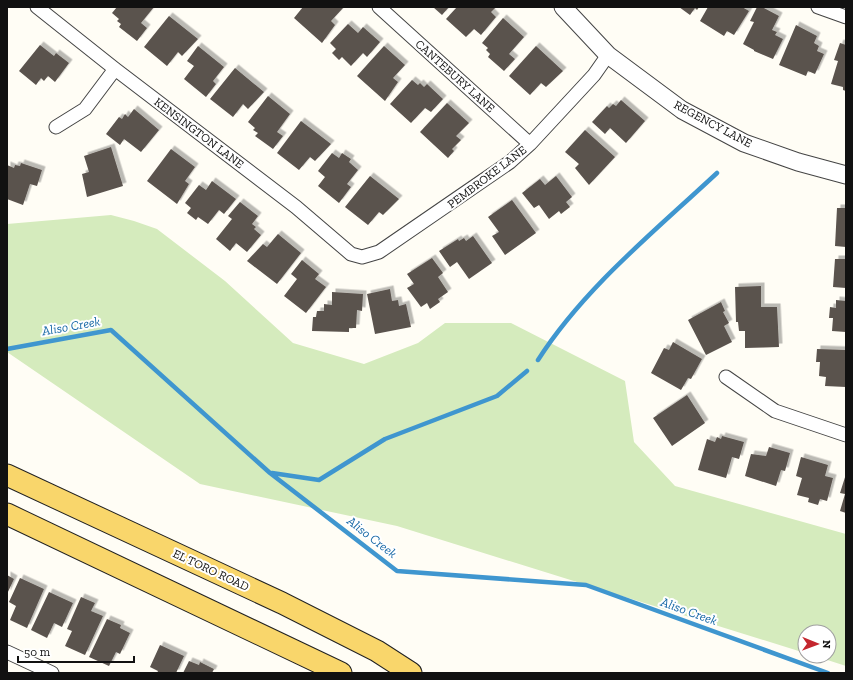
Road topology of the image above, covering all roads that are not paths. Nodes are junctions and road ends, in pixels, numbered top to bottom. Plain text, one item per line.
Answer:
1 (37, 7) edge
2 (379, 7) edge
3 (563, 7) edge
4 (818, 7) edge
5 (846, 17) edge
6 (608, 55) junction
7 (115, 69) junction
8 (56, 127) dead end
9 (530, 144) junction
10 (846, 175) edge
11 (362, 257) joint
12 (726, 377) dead end
13 (846, 435) edge
14 (7, 475) edge
15 (7, 514) edge
16 (7, 652) edge
17 (52, 673) edge
18 (341, 673) edge
19 (411, 673) edge

1 - 7 street, KENSINGTON LANE
2 - 9 street, CANTEBURY LANE
3 - 6 street, REGENCY LANE
4 - 5 street
6 - 9 street, PEMBROKE LANE
6 - 10 street, REGENCY LANE
7 - 8 street
7 - 11 street, KENSINGTON LANE
9 - 11 street, PEMBROKE LANE
12 - 13 street
14 - 19 main road, EL TORO ROAD
15 - 18 main road
16 - 17 street

